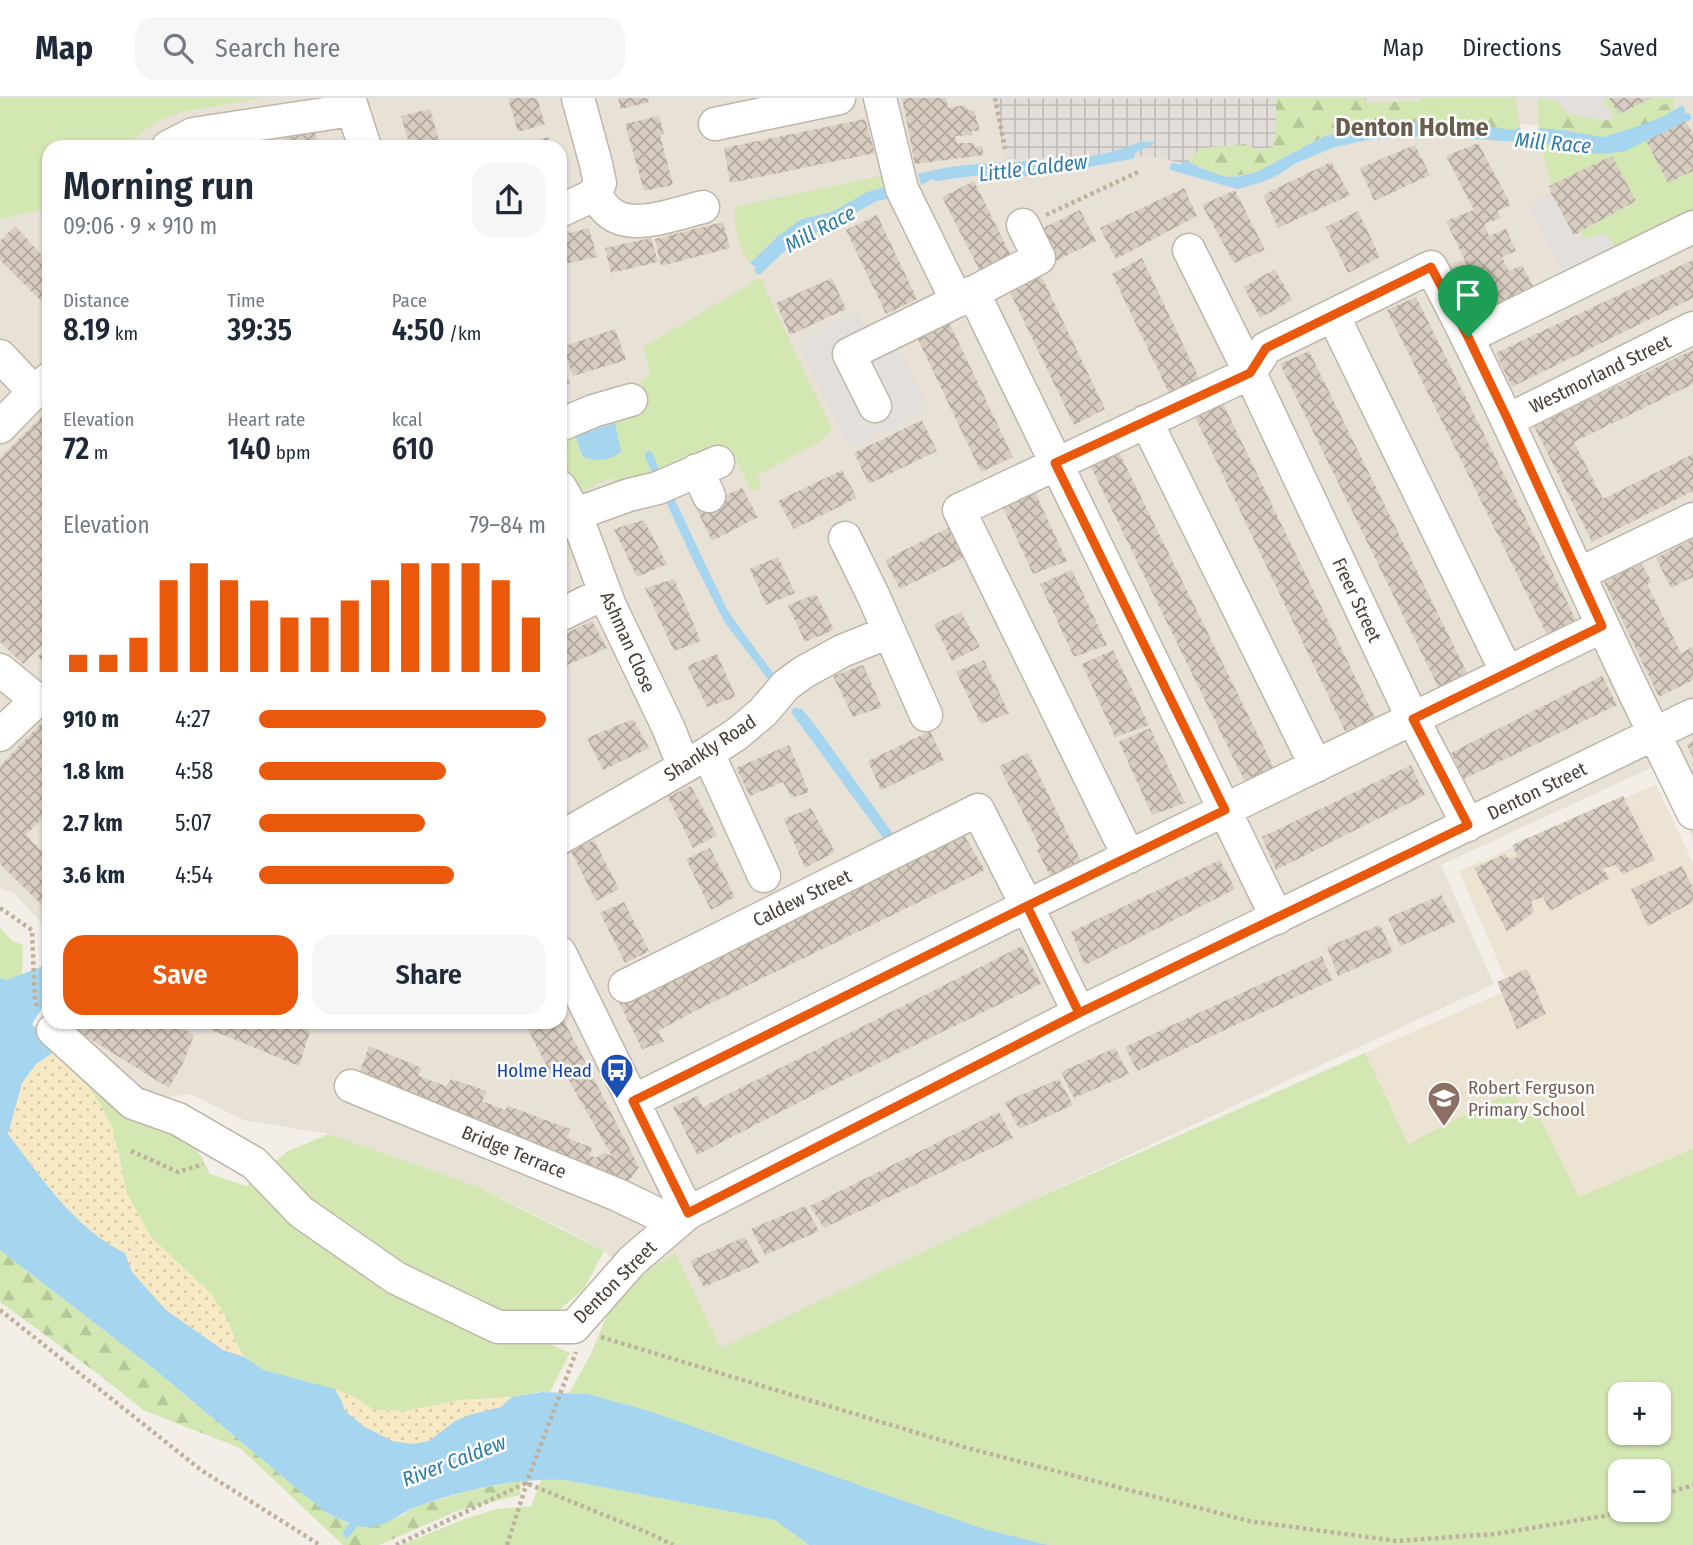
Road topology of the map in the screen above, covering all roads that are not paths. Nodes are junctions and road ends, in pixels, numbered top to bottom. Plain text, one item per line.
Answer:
1 (578, 98) edge
2 (839, 98) edge
3 (880, 98) edge
4 (351, 104) edge
5 (715, 124) dead end
6 (181, 140) edge
7 (363, 140) edge
8 (594, 195) junction
9 (703, 207) dead end
10 (567, 208) edge
11 (1023, 225) road end
12 (1693, 227) edge
13 (1189, 250) dead end
14 (969, 299) junction
15 (1333, 315) junction
16 (1693, 328) edge
17 (1468, 337) junction
18 (0, 356) edge
19 (1250, 373) junction
20 (42, 385) edge
21 (631, 400) dead end
22 (875, 406) dead end
23 (1508, 420) junction
24 (1146, 421) junction
25 (567, 422) edge
26 (0, 426) edge
27 (1055, 463) junction
28 (708, 476) dead end
29 (568, 519) edge
30 (1693, 519) edge
31 (845, 538) dead end
32 (1579, 574) junction
33 (605, 593) junction
34 (567, 612) edge
35 (1602, 626) junction
36 (889, 632) junction
37 (0, 670) edge
38 (1507, 673) junction
39 (42, 699) edge
40 (42, 701) edge
41 (926, 715) dead end
42 (1693, 715) edge
43 (1413, 719) junction
44 (1655, 733) junction
45 (0, 734) edge
46 (696, 760) junction
47 (1315, 766) junction
48 (1225, 810) junction
49 (1693, 813) edge
50 (1468, 825) junction
51 (567, 834) edge
52 (1129, 857) junction
53 (764, 876) dead end
54 (1027, 906) junction
55 (1277, 918) junction
56 (567, 967) edge
57 (625, 986) dead end
58 (1079, 1013) junction
59 (52, 1030) dead end
60 (351, 1086) dead end
61 (633, 1101) junction
62 (682, 1218) junction

1 - 8 street
2 - 5 street
3 - 14 street
4 - 6 street
4 - 7 street
8 - 9 street
8 - 10 street
11 - 14 street
12 - 17 street
13 - 19 street, Freer Street
14 - 22 street
14 - 27 street
15 - 17 street
15 - 19 street
15 - 38 street
16 - 23 street, Westmorland Street
17 - 23 street
18 - 20 street
19 - 24 street
19 - 43 street, Freer Street
20 - 26 street
21 - 25 street
23 - 32 street
24 - 27 street
24 - 47 street
27 - 48 street
27 - 52 street
28 - 29 street
29 - 33 street, Ashman Close
30 - 32 street
31 - 36 street
32 - 35 street
33 - 34 street
33 - 46 street, Ashman Close
35 - 38 street
35 - 44 street
36 - 41 street
36 - 46 street, Shankly Road
37 - 39 street
38 - 43 street
40 - 45 street
42 - 44 street, Denton Street
43 - 47 street
43 - 50 street, Freer Street
44 - 49 street
44 - 50 street, Denton Street
46 - 51 street, Shankly Road
46 - 53 street, Ashman Close
47 - 48 street
48 - 52 street
48 - 55 street
50 - 55 street, Denton Street
52 - 54 street
54 - 57 street, Caldew Street
54 - 58 street
54 - 61 street
55 - 58 street, Denton Street
56 - 61 street
58 - 62 street, Denton Street
59 - 62 street, Denton Street
60 - 62 street, Bridge Terrace
61 - 62 street

